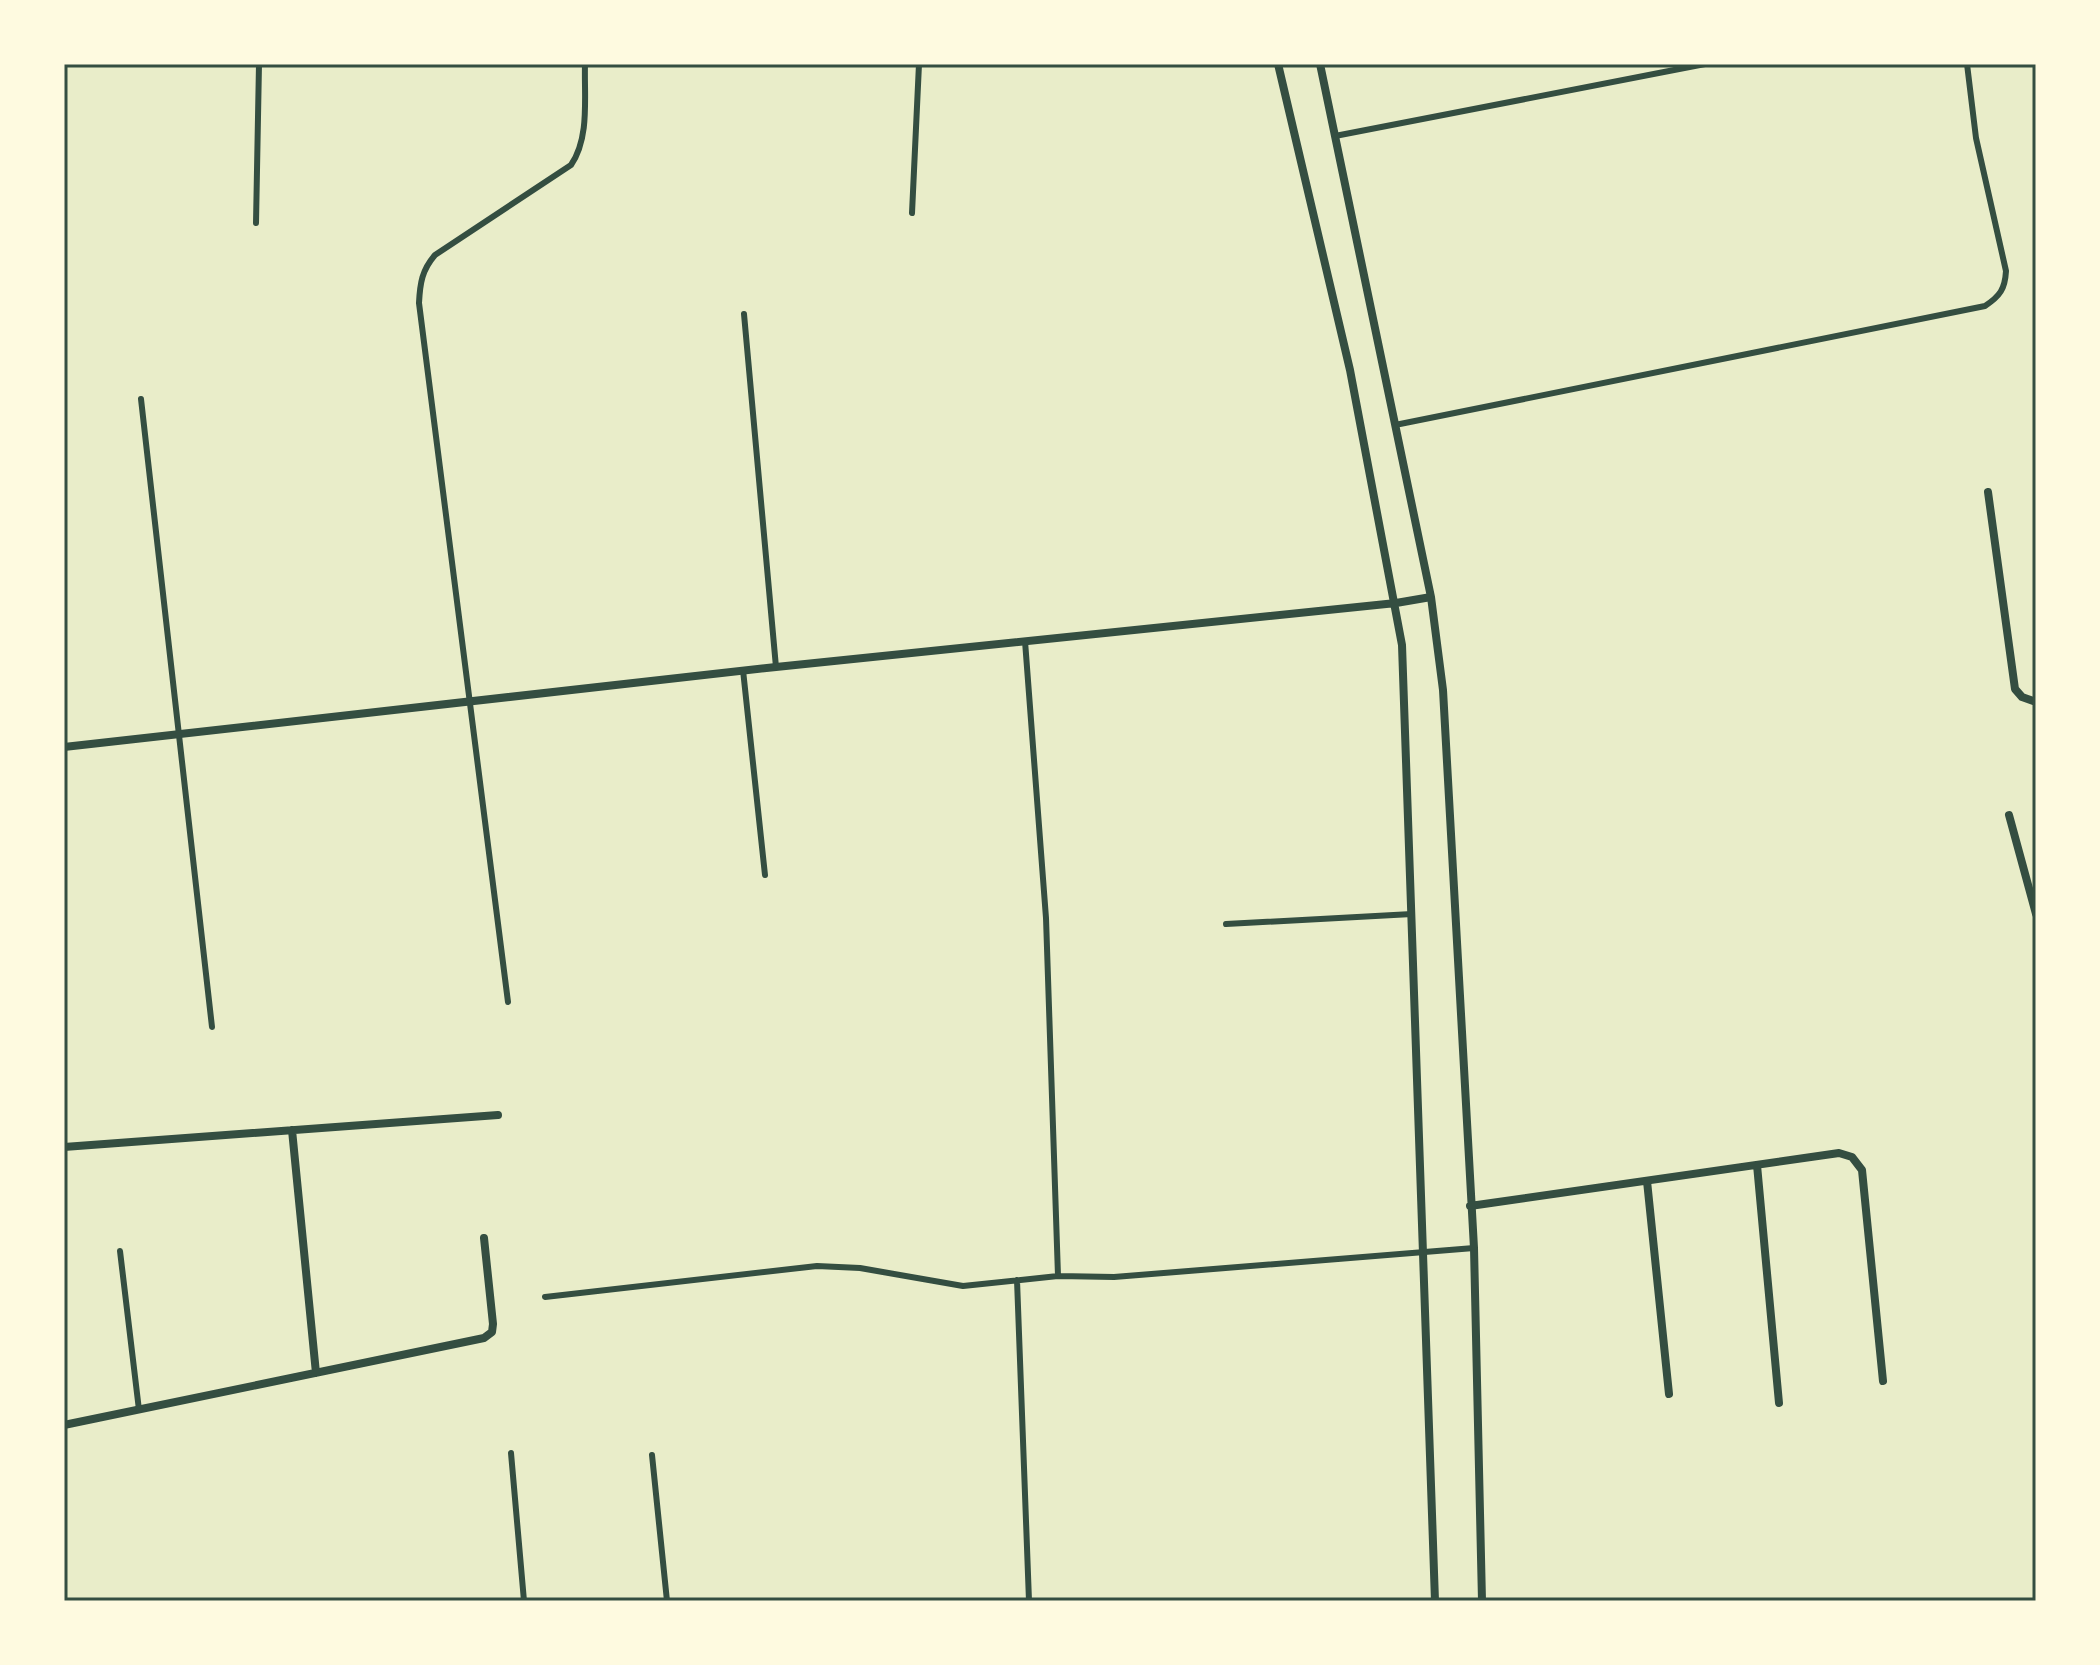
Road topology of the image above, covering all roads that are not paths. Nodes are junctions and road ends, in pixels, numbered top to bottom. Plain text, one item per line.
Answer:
1 (259, 64) edge
2 (585, 64) edge
3 (919, 64) edge
4 (1278, 64) edge
5 (1320, 64) edge
6 (1705, 64) edge
7 (1967, 64) edge
8 (1335, 136) junction
9 (912, 213) dead end
10 (256, 223) dead end
11 (744, 314) dead end
12 (141, 399) dead end
13 (1395, 425) junction
14 (1988, 492) dead end
15 (1431, 597) junction
16 (1396, 603) junction
17 (1025, 641) junction
18 (776, 667) junction
19 (743, 670) junction
20 (468, 702) junction
21 (2036, 702) edge
22 (178, 733) junction
23 (64, 747) edge
24 (2009, 815) dead end
25 (765, 875) dead end
26 (1412, 914) junction
27 (2036, 914) edge
28 (1226, 924) dead end
29 (508, 1002) dead end
30 (212, 1027) dead end
31 (498, 1115) dead end
32 (292, 1130) junction
33 (64, 1147) edge
34 (1757, 1165) junction
35 (1647, 1181) junction
36 (1470, 1206) junction
37 (484, 1238) dead end
38 (1474, 1248) junction
39 (120, 1251) dead end
40 (1425, 1252) junction
41 (1058, 1276) junction
42 (1017, 1280) junction
43 (545, 1297) dead end
44 (316, 1373) junction
45 (1883, 1381) dead end
46 (1669, 1394) dead end
47 (1779, 1403) dead end
48 (139, 1410) junction
49 (64, 1425) edge
50 (511, 1453) dead end
51 (652, 1455) dead end
52 (524, 1601) edge
53 (667, 1601) edge
54 (1029, 1601) edge
55 (1435, 1601) edge
56 (1482, 1601) edge

1 - 10 lane
2 - 20 lane
3 - 9 lane
4 - 16 street
5 - 8 street
6 - 8 lane
7 - 13 lane
8 - 13 street
11 - 18 lane
12 - 22 lane
13 - 15 street
14 - 21 street
15 - 16 street
15 - 36 street
16 - 17 street
16 - 26 street
17 - 18 street
17 - 41 lane
18 - 19 street
19 - 20 street
19 - 25 lane
20 - 22 street
20 - 29 lane
22 - 23 street
22 - 30 lane
24 - 27 street
26 - 28 lane
26 - 40 street
31 - 32 street
32 - 33 street
32 - 44 street
34 - 35 street
34 - 45 street
34 - 47 street
35 - 36 street
35 - 46 street
36 - 38 street
37 - 44 street
38 - 40 lane
38 - 56 street
39 - 48 lane
40 - 41 lane
40 - 55 street
41 - 42 lane
42 - 43 lane
42 - 54 lane
44 - 48 street
48 - 49 street
50 - 52 lane
51 - 53 lane

